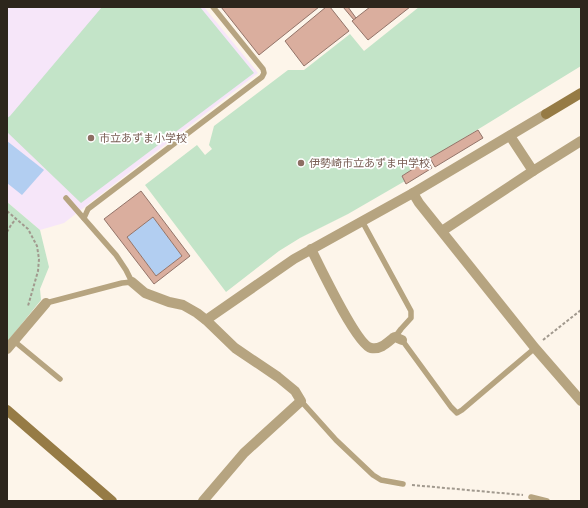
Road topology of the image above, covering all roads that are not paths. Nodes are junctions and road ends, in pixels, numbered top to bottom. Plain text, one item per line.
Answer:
1 (214, 7) edge
2 (581, 93) edge
3 (510, 136) junction
4 (581, 141) edge
5 (533, 171) junction
6 (412, 193) junction
7 (66, 198) dead end
8 (84, 218) junction
9 (362, 221) junction
10 (442, 231) junction
11 (311, 249) junction
12 (132, 282) junction
13 (46, 302) joint
14 (206, 320) junction
15 (398, 339) junction
16 (14, 341) junction
17 (534, 348) junction
18 (7, 349) edge
19 (60, 379) dead end
20 (301, 401) junction
21 (581, 402) edge
22 (7, 410) edge
23 (403, 484) road end
24 (531, 496) road end
25 (112, 501) edge
26 (203, 501) edge
27 (547, 501) edge

1 - 8 lane
2 - 3 street
3 - 5 street
3 - 6 street
4 - 5 street
5 - 10 street
6 - 9 street
6 - 10 street
7 - 8 lane
8 - 12 lane
9 - 11 street
9 - 15 lane
10 - 17 street
11 - 14 street
11 - 15 street
12 - 13 lane
12 - 14 street
13 - 16 street
14 - 20 street
15 - 17 lane
16 - 18 street
16 - 19 lane
17 - 21 street
20 - 23 lane
20 - 26 street
22 - 25 street
24 - 27 lane

